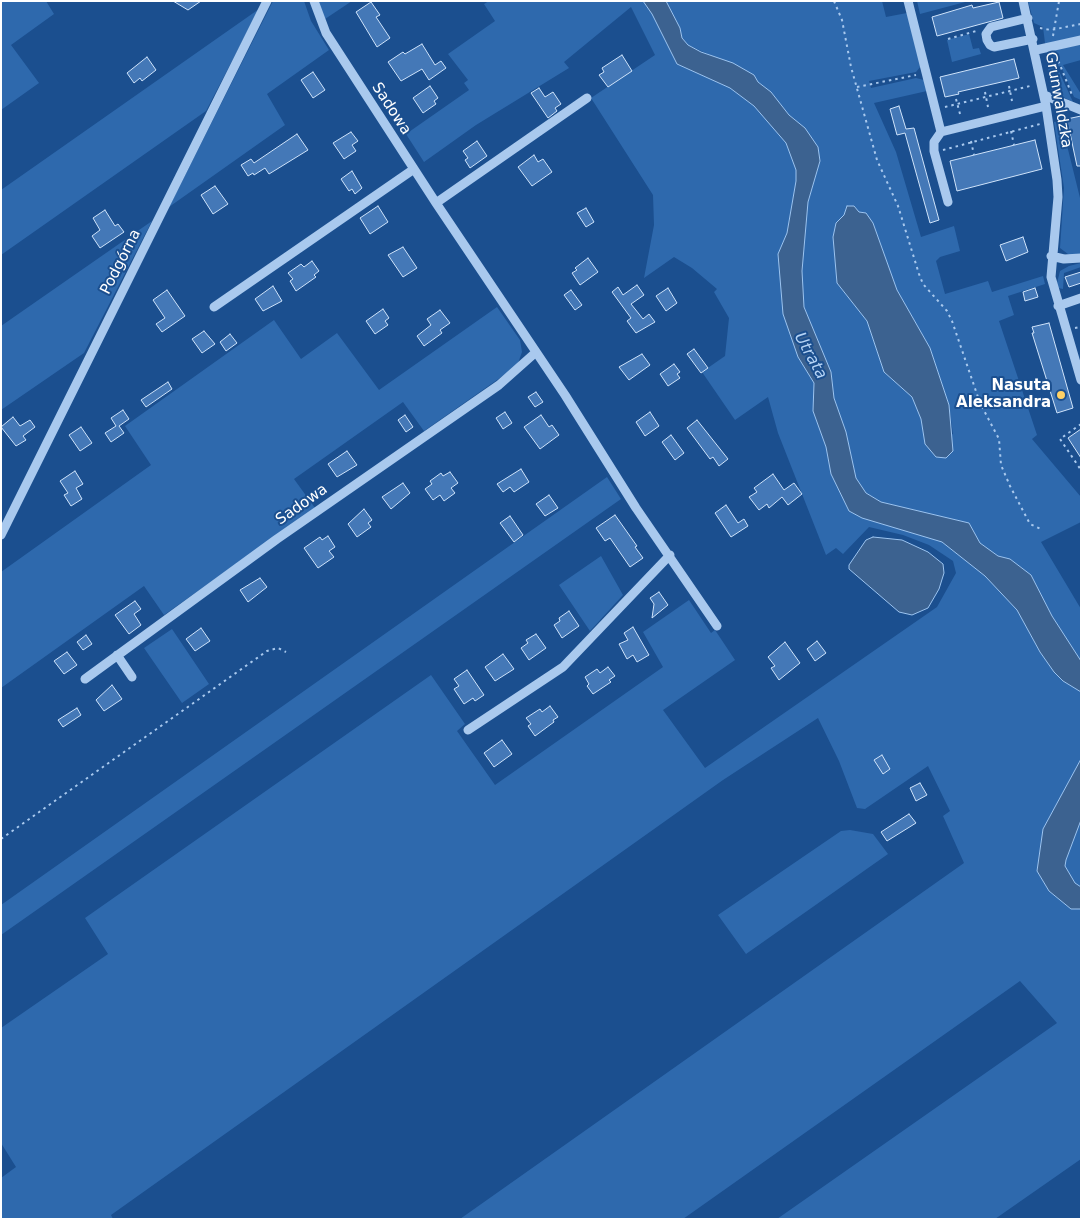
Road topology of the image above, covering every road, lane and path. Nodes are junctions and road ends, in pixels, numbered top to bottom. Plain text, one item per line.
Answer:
1 (267, 1) edge
2 (314, 1) edge
3 (834, 1) edge
4 (908, 1) edge
5 (1023, 1) edge
6 (1059, 1) edge
7 (1028, 18) junction
8 (1081, 24) edge
9 (974, 27) dead end
10 (1030, 28) junction
11 (988, 29) junction
12 (1054, 30) junction
13 (975, 31) junction
14 (948, 39) dead end
15 (1033, 39) junction
16 (1081, 40) edge
17 (1053, 46) junction
18 (1036, 50) junction
19 (925, 73) junction
20 (1035, 84) dead end
21 (1008, 86) dead end
22 (857, 87) junction
23 (1010, 91) junction
24 (985, 92) dead end
25 (1044, 95) junction
26 (986, 97) junction
27 (588, 98) dead end
28 (956, 99) dead end
29 (1012, 100) dead end
30 (957, 104) junction
31 (1046, 106) junction
32 (988, 107) dead end
33 (935, 109) junction
34 (1080, 109) edge
35 (960, 114) dead end
36 (1042, 123) dead end
37 (1011, 131) junction
38 (941, 132) junction
39 (971, 141) junction
40 (1014, 145) dead end
41 (974, 155) dead end
42 (945, 158) dead end
43 (414, 169) junction
44 (948, 202) dead end
45 (436, 203) junction
46 (1051, 256) junction
47 (1081, 258) edge
48 (1081, 298) edge
49 (1058, 306) junction
50 (214, 307) dead end
51 (535, 353) junction
52 (1081, 380) edge
53 (1081, 424) edge
54 (1081, 470) edge
55 (1043, 530) dead end
56 (1, 535) edge
57 (670, 555) junction
58 (718, 626) dead end
59 (286, 652) dead end
60 (117, 655) junction
61 (132, 677) dead end
62 (85, 679) dead end
63 (468, 730) dead end
64 (1, 839) edge

1 - 56 street, Podgórna
2 - 43 street, Sadowa
3 - 22 path
4 - 19 street
5 - 7 street, Grunwaldzka
6 - 12 path
7 - 10 street, Grunwaldzka
7 - 11 street
8 - 12 path
9 - 13 path
10 - 12 path
10 - 15 street, Grunwaldzka
11 - 13 path
11 - 15 street
12 - 17 path
13 - 14 path
15 - 18 street, Grunwaldzka
16 - 17 street
17 - 18 street
17 - 34 path
18 - 25 street, Grunwaldzka
19 - 22 path
19 - 33 street
20 - 23 path
21 - 23 path
22 - 55 path
23 - 26 path
23 - 29 path
24 - 26 path
25 - 31 street, Grunwaldzka
25 - 34 street
26 - 30 path
26 - 32 path
27 - 45 street
28 - 30 path
30 - 33 path
30 - 35 path
31 - 38 street
31 - 46 street, Grunwaldzka
33 - 38 street
36 - 37 path
37 - 39 path
37 - 40 path
38 - 44 street
39 - 41 path
39 - 42 path
43 - 45 street, Sadowa
43 - 50 street
45 - 51 street, Sadowa
46 - 47 street
46 - 49 street, Grunwaldzka
48 - 49 street
49 - 52 street, Grunwaldzka
51 - 57 street, Sadowa
51 - 60 street, Sadowa
53 - 54 path
57 - 58 street, Sadowa
57 - 63 street
59 - 64 path
60 - 61 street
60 - 62 street, Sadowa

